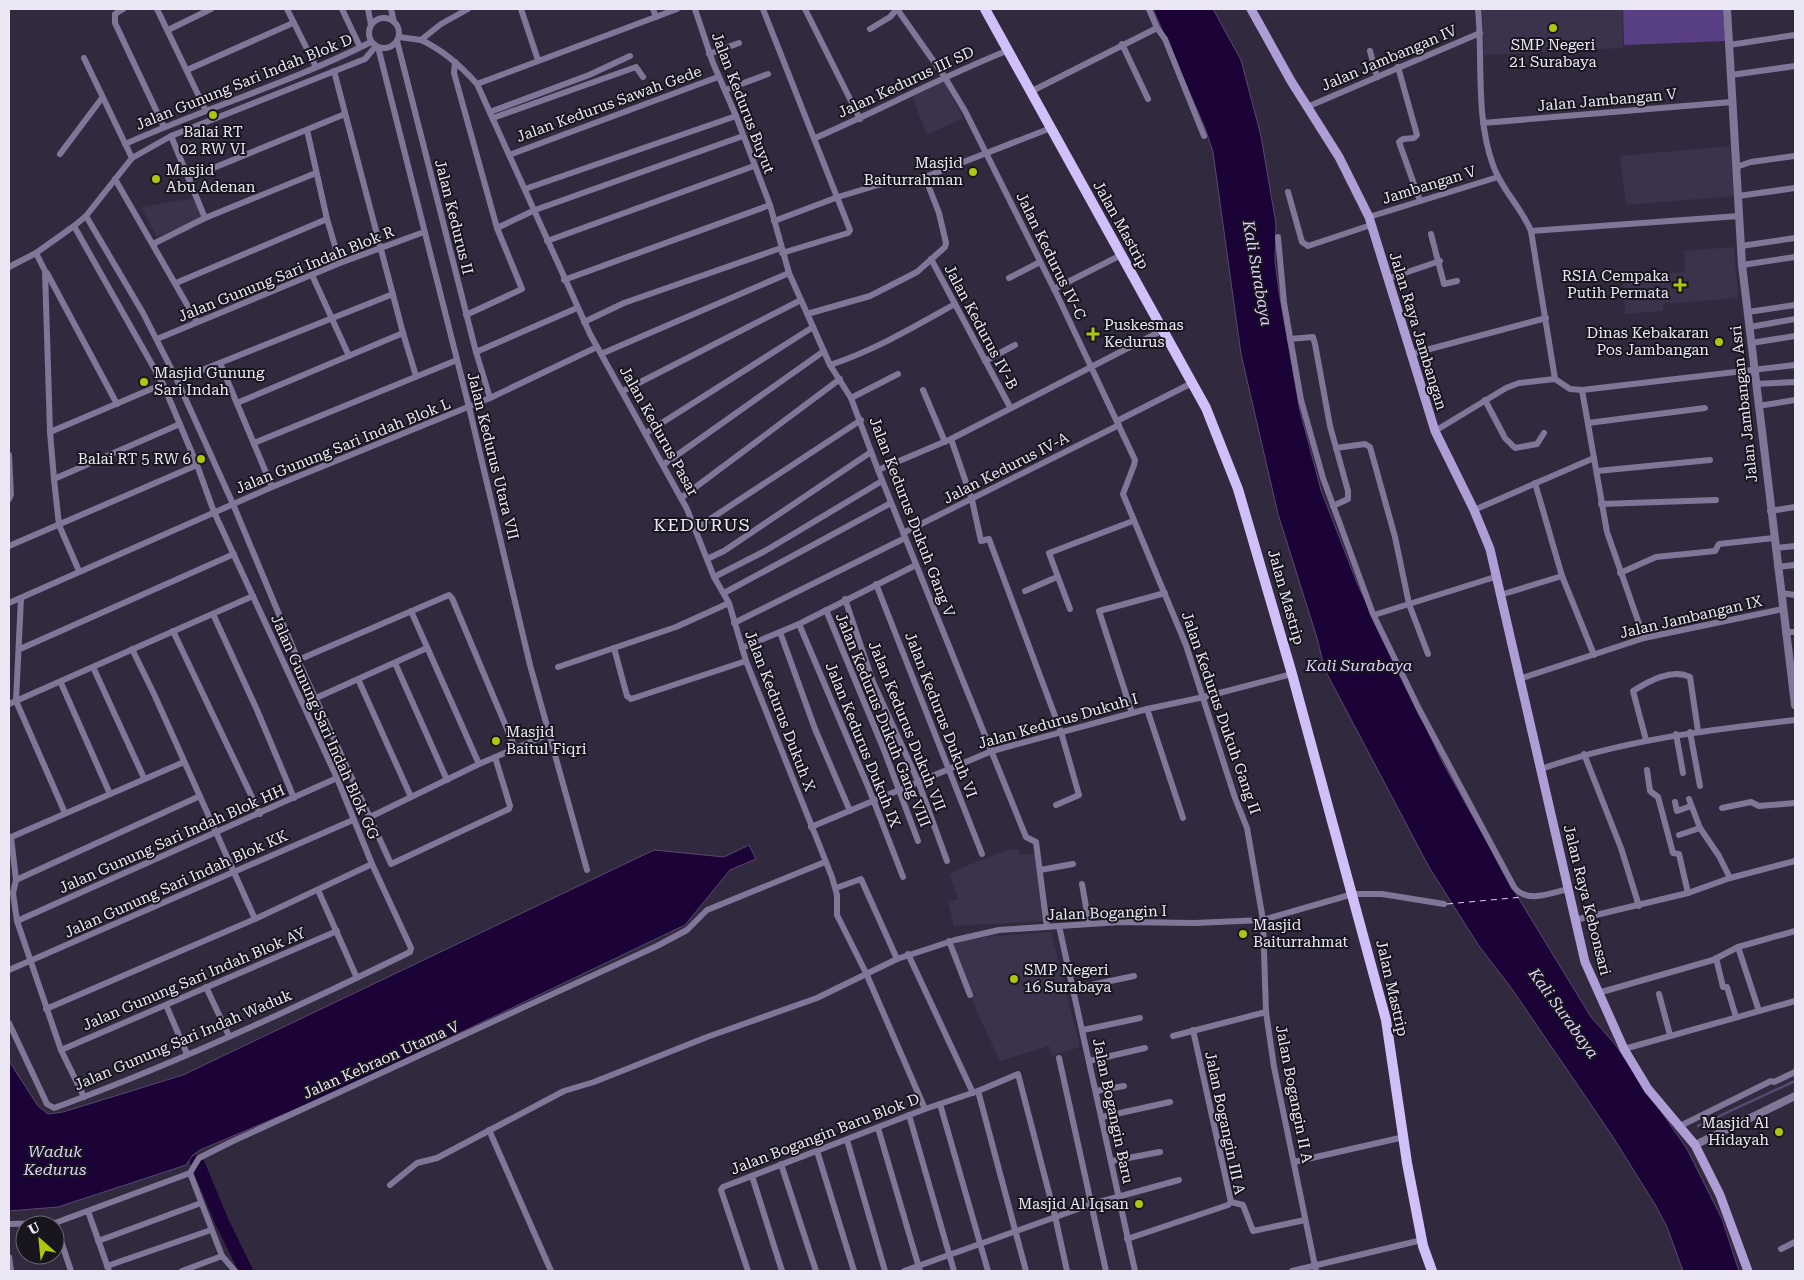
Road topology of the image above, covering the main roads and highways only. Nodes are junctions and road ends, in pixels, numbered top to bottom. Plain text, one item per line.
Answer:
1 (985, 9) edge
2 (1251, 9) edge
3 (1519, 679) joint
4 (1432, 1271) edge
5 (1748, 1271) edge

1 - 4 main road, Jalan Mastrip
2 - 3 main road, Jalan Raya Jambangan
3 - 5 main road, Jalan Raya Kebonsari

